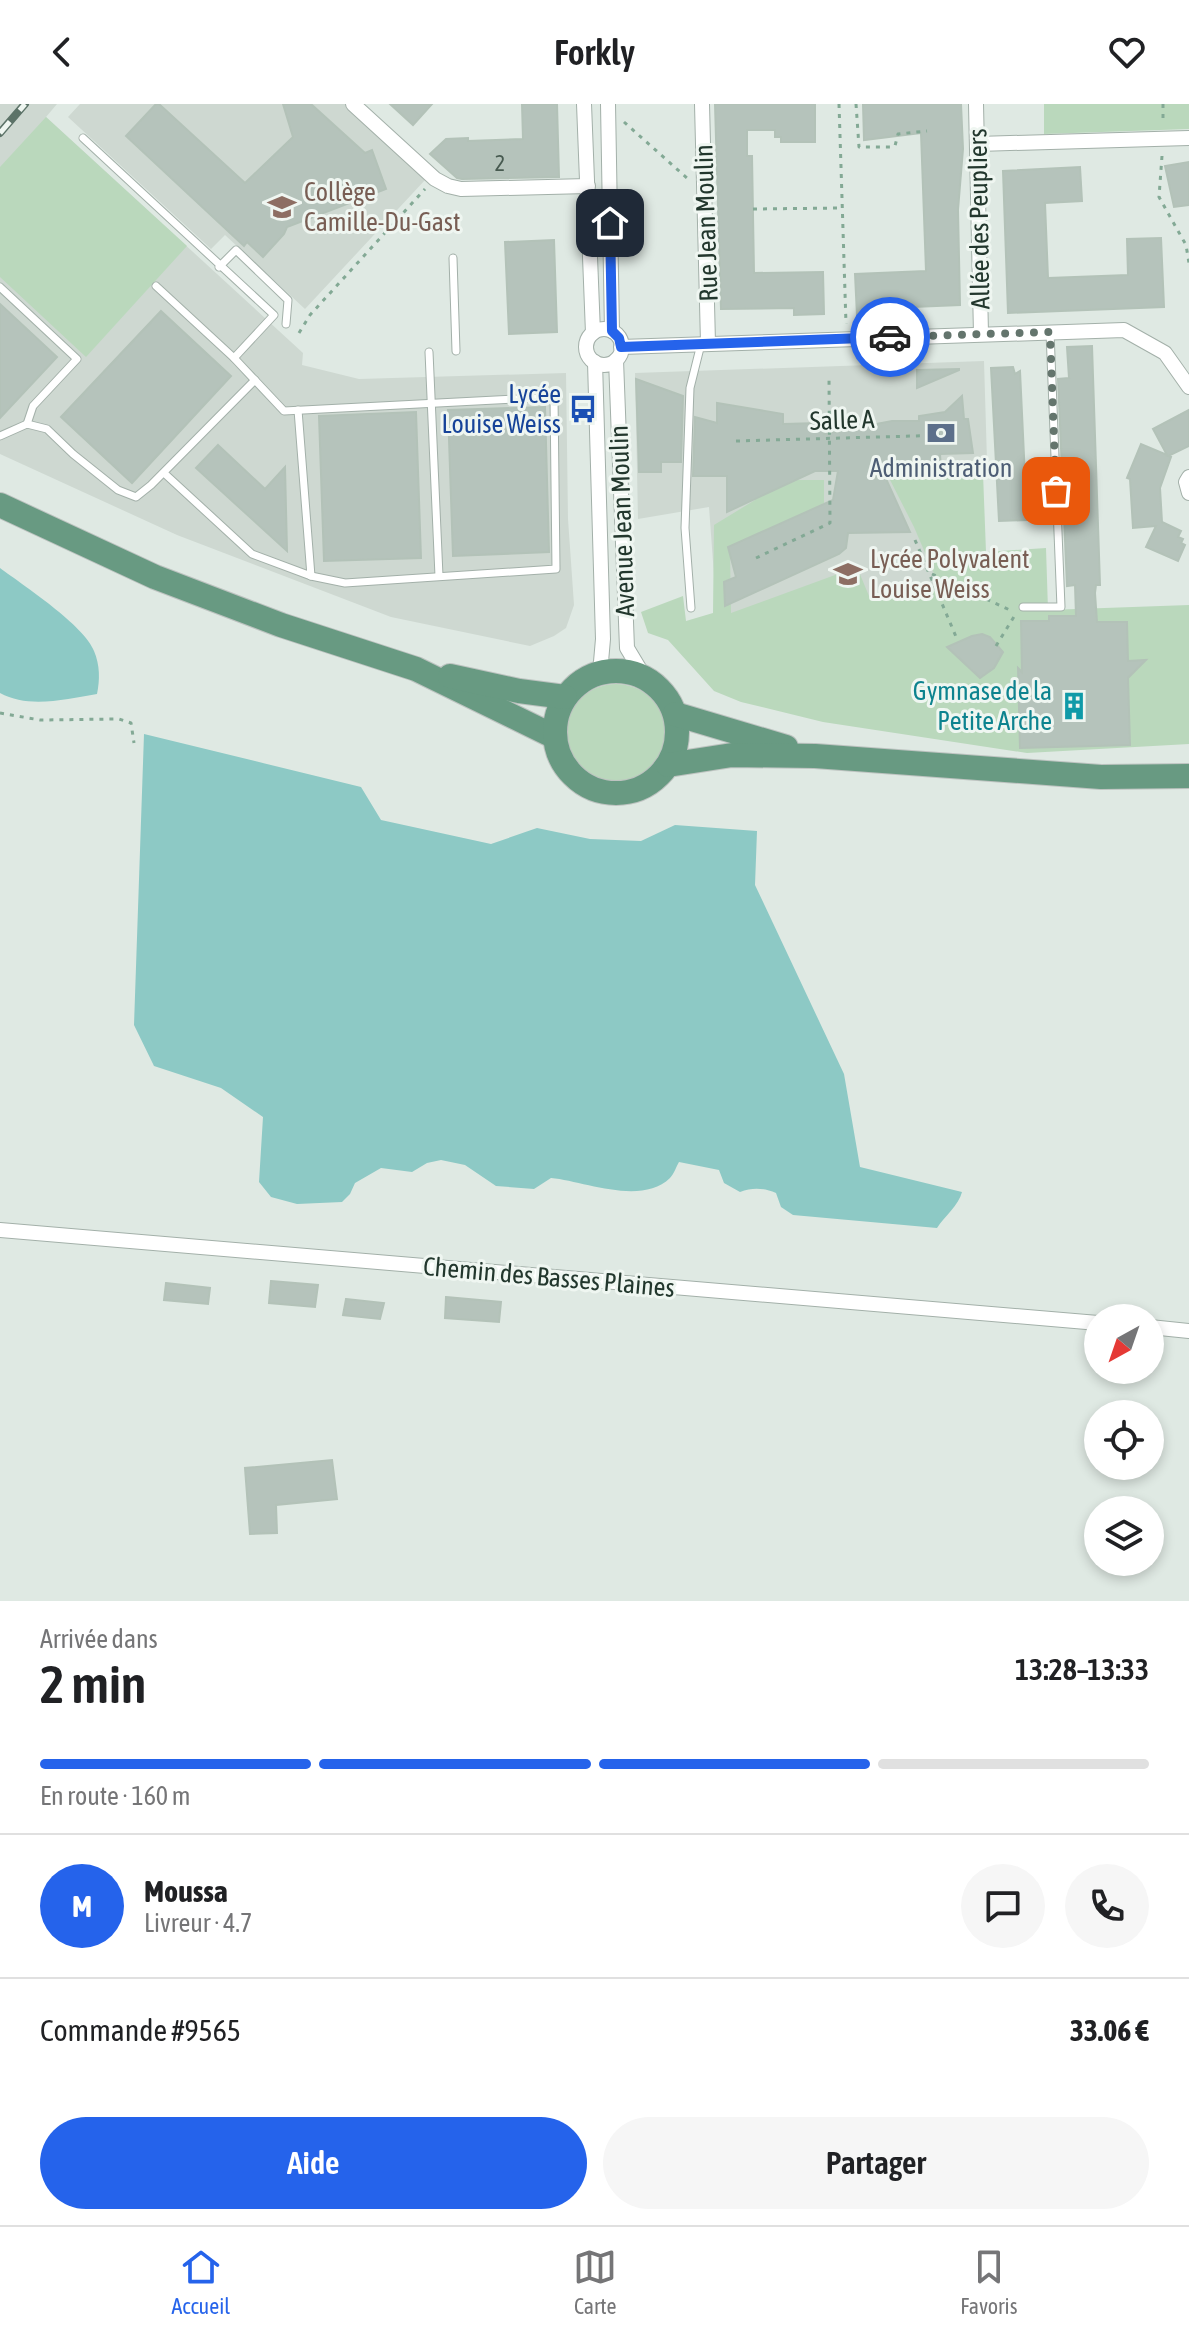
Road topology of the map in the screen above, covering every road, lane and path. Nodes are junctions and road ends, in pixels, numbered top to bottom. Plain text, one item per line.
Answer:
1 (353, 104) edge
2 (584, 104) edge
3 (608, 104) edge
4 (702, 104) edge
5 (839, 104) edge
6 (856, 104) edge
7 (976, 104) edge
8 (1163, 104) edge
9 (620, 118) dead end
10 (927, 131) dead end
11 (83, 138) dead end
12 (1163, 138) junction
13 (1189, 138) edge
14 (978, 144) junction
15 (435, 179) junction
16 (690, 181) dead end
17 (588, 186) junction
18 (843, 208) junction
19 (753, 209) dead end
20 (1189, 239) edge
21 (1186, 245) junction
22 (453, 258) dead end
23 (1189, 263) edge
24 (219, 267) junction
25 (156, 286) dead end
26 (0, 287) edge
27 (286, 324) dead end
28 (846, 325) dead end
29 (612, 331) junction
30 (1050, 332) junction
31 (299, 333) dead end
32 (593, 333) junction
33 (981, 334) junction
34 (705, 343) junction
35 (456, 351) dead end
36 (429, 352) dead end
37 (619, 354) junction
38 (234, 358) junction
39 (595, 362) junction
40 (829, 376) dead end
41 (255, 380) junction
42 (1189, 387) edge
43 (430, 403) junction
44 (298, 410) junction
45 (27, 424) junction
46 (949, 435) dead end
47 (0, 436) edge
48 (831, 438) junction
49 (736, 441) dead end
50 (164, 473) junction
51 (1189, 477) edge
52 (1189, 493) edge
53 (0, 505) edge
54 (915, 540) dead end
55 (756, 558) dead end
56 (929, 573) junction
57 (311, 576) junction
58 (439, 576) junction
59 (1023, 607) joint
60 (691, 608) dead end
61 (1016, 613) junction
62 (957, 639) dead end
63 (996, 646) dead end
64 (416, 669) junction
65 (600, 673) junction
66 (645, 678) junction
67 (565, 697) junction
68 (0, 713) edge
69 (675, 714) junction
70 (555, 737) junction
71 (134, 743) dead end
72 (815, 756) junction
73 (668, 765) junction
74 (1189, 776) edge
75 (0, 1230) edge
76 (1084, 1322) edge
77 (1164, 1328) edge
78 (1189, 1331) edge

1 - 15 street
2 - 17 street
3 - 29 street
4 - 34 street, Rue Jean Moulin
5 - 18 path
6 - 10 path
7 - 14 street, Allée des Peupliers
8 - 12 path
9 - 16 path
11 - 24 lane
12 - 13 street
12 - 14 street
12 - 21 path
14 - 33 street, Allée des Peupliers
15 - 17 street
15 - 31 path
17 - 32 street
18 - 19 path
18 - 28 path
20 - 21 path
21 - 23 path
22 - 35 lane
24 - 27 lane
24 - 38 lane
25 - 38 lane
26 - 45 lane
29 - 32 street
29 - 37 street
30 - 33 street
30 - 42 street
30 - 59 lane
32 - 39 street
33 - 34 street
34 - 37 street
34 - 60 lane
36 - 43 lane
37 - 39 street
37 - 66 street, Avenue Jean Moulin
38 - 41 lane
39 - 65 street, Avenue Jean Moulin
40 - 48 path
41 - 44 lane
41 - 50 lane
43 - 44 lane
43 - 58 lane
43 - 58 lane
44 - 57 lane
45 - 47 lane
45 - 50 lane
46 - 48 path, Salle A
48 - 49 path, Salle A
48 - 55 path
50 - 57 lane
51 - 52 street
53 - 64 main road
54 - 56 path
56 - 61 path
56 - 62 path
57 - 58 lane
59 - 61 path
61 - 63 path
64 - 67 main road
64 - 70 main road
65 - 66 main road
65 - 67 main road
66 - 69 main road
67 - 70 main road
68 - 71 path
69 - 72 main road
69 - 73 main road
70 - 73 main road
72 - 73 main road
72 - 74 main road
75 - 76 street, Chemin des Basses Plaines
77 - 78 street

